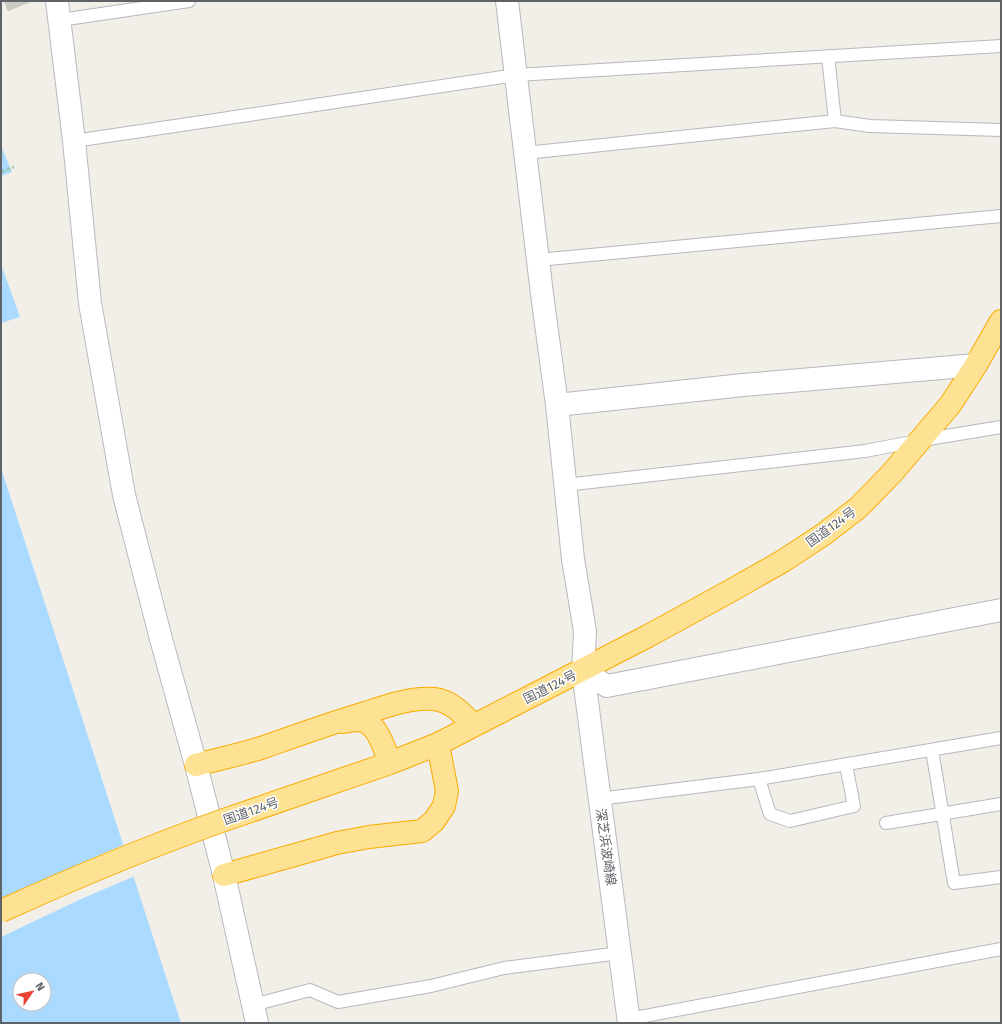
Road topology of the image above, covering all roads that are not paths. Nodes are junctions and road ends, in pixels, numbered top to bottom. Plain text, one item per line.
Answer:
1 (188, 1) edge
2 (507, 1) edge
3 (59, 11) edge
4 (1001, 46) edge
5 (828, 56) junction
6 (516, 75) junction
7 (835, 121) junction
8 (1001, 130) edge
9 (74, 141) junction
10 (525, 152) junction
11 (1001, 216) edge
12 (538, 260) junction
13 (1001, 321) edge
14 (976, 365) junction
15 (557, 405) junction
16 (1001, 427) edge
17 (922, 440) junction
18 (565, 485) junction
19 (1001, 610) edge
20 (582, 670) junction
21 (334, 722) junction
22 (473, 725) junction
23 (1001, 738) edge
24 (438, 744) junction
25 (932, 750) junction
26 (390, 764) junction
27 (846, 764) junction
28 (196, 765) junction
29 (758, 779) junction
30 (599, 799) junction
31 (1001, 804) edge
32 (942, 814) junction
33 (886, 823) dead end
34 (224, 875) junction
35 (1001, 877) edge
36 (1, 911) edge
37 (1001, 949) edge
38 (620, 953) junction
39 (255, 1014) edge
40 (629, 1021) edge

1 - 3 lane
2 - 6 street, 深芝浜波崎線
3 - 9 street
4 - 5 lane
5 - 6 lane
5 - 7 lane
6 - 9 lane
6 - 10 street, 深芝浜波崎線
7 - 8 lane
7 - 10 lane
9 - 28 street
10 - 12 street, 深芝浜波崎線
11 - 12 lane
12 - 15 street, 深芝浜波崎線
13 - 14 highway, 国道124号
14 - 15 street
14 - 17 highway, 国道124号
15 - 18 street, 深芝浜波崎線
16 - 17 lane
17 - 18 lane
17 - 20 highway, 国道124号
18 - 20 street, 深芝浜波崎線
19 - 20 street
20 - 22 highway, 国道124号
20 - 30 street, 深芝浜波崎線
21 - 22 highway
21 - 26 highway
21 - 28 highway
22 - 24 highway, 国道124号
23 - 25 lane
24 - 26 highway, 国道124号
24 - 34 highway
25 - 27 lane
25 - 32 lane
26 - 36 highway, 国道124号, bridge
27 - 29 lane
27 - 29 lane
28 - 34 street
29 - 30 lane
30 - 38 street, 深芝浜波崎線
31 - 32 lane
32 - 33 lane
32 - 35 lane
34 - 39 street
37 - 40 lane
38 - 39 lane
38 - 40 street, 深芝浜波崎線

